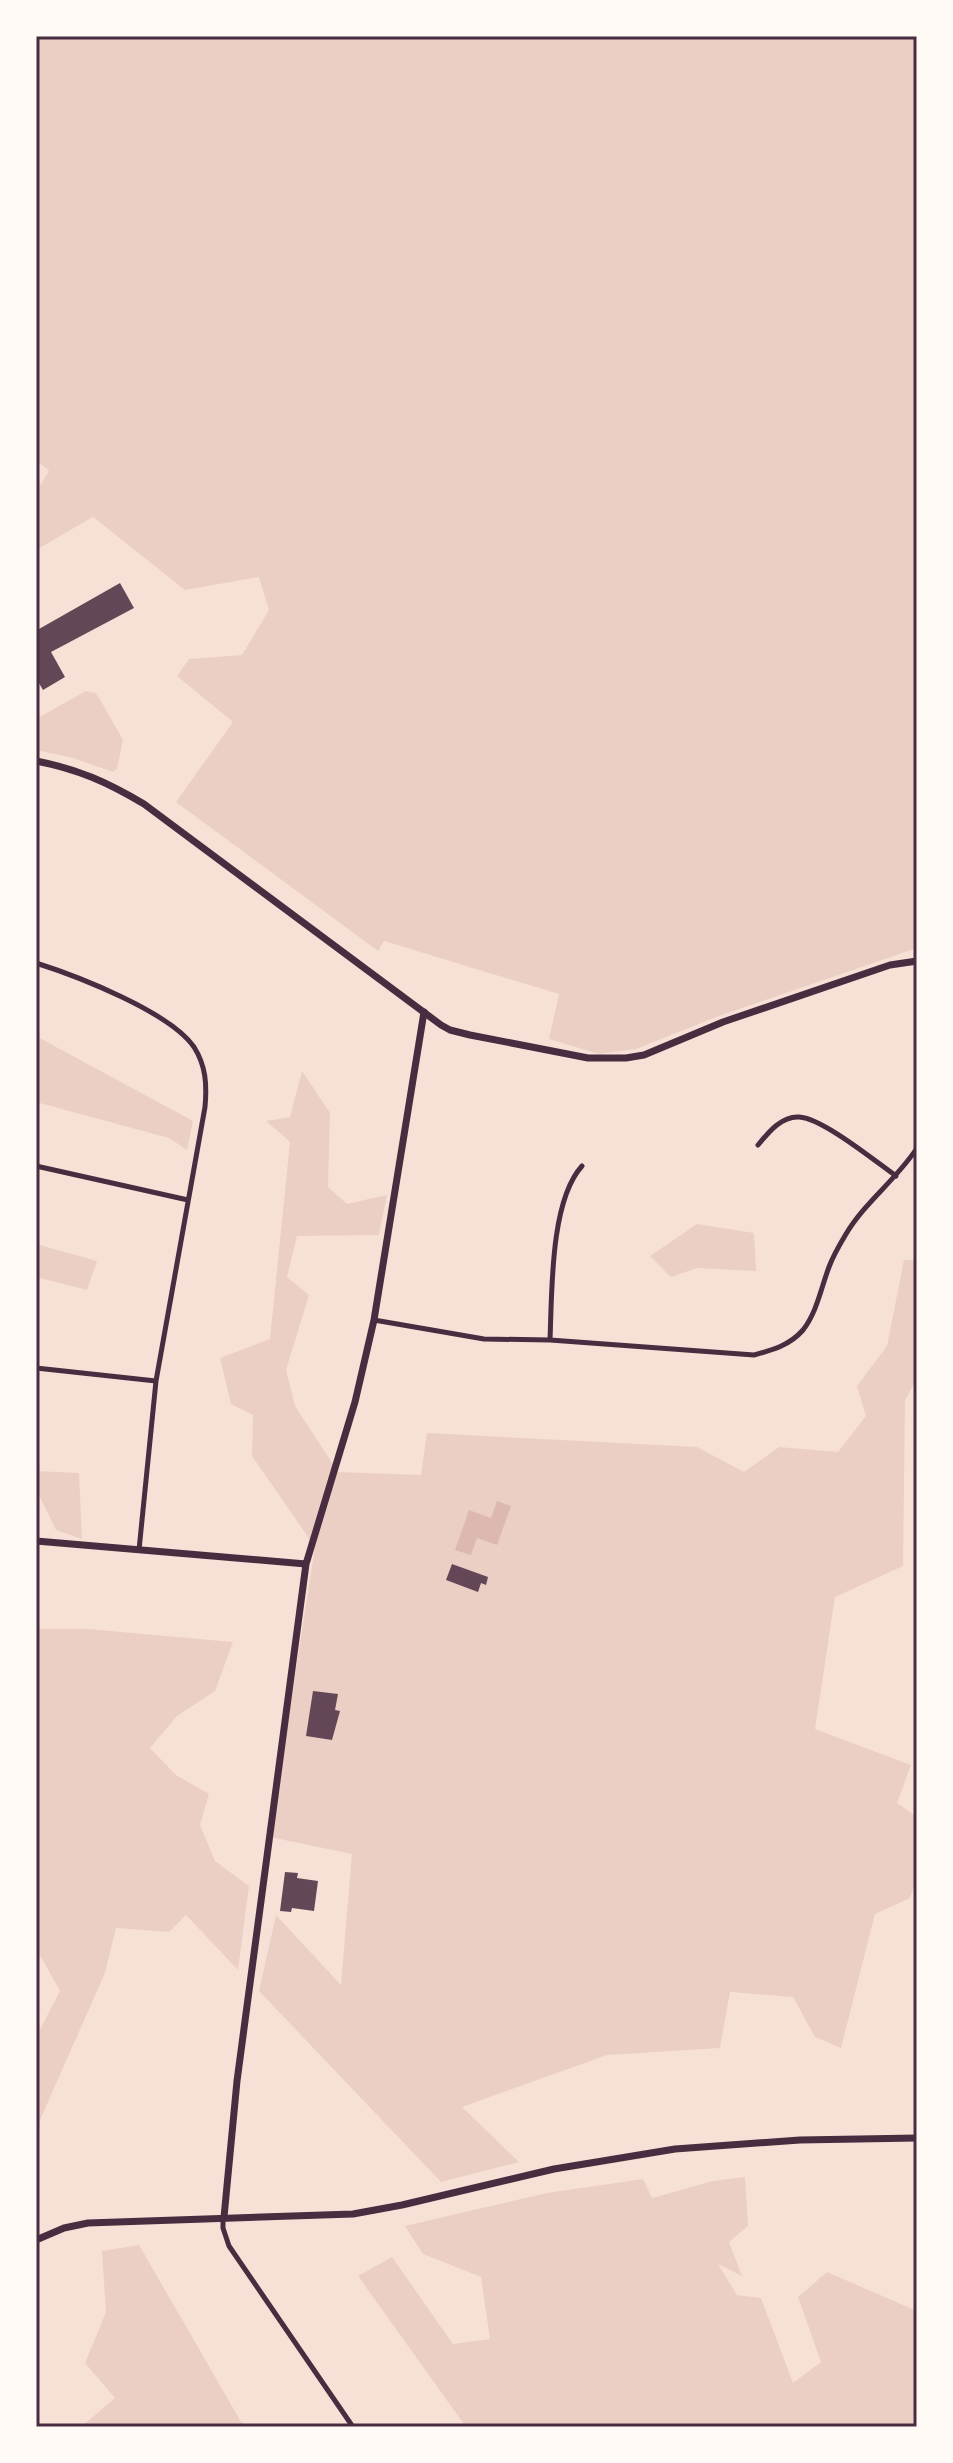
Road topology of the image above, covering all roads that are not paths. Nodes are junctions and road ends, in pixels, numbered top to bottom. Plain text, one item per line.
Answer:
1 (36, 761) edge
2 (917, 961) edge
3 (36, 963) edge
4 (424, 1012) junction
5 (758, 1145) dead end
6 (917, 1148) edge
7 (36, 1166) edge
8 (582, 1166) dead end
9 (896, 1176) junction
10 (188, 1200) junction
11 (374, 1320) junction
12 (550, 1340) junction
13 (36, 1368) edge
14 (156, 1381) junction
15 (36, 1541) edge
16 (139, 1551) junction
17 (306, 1564) junction
18 (917, 2138) edge
19 (224, 2217) junction
20 (36, 2240) edge
21 (353, 2427) edge

1 - 4 street
2 - 4 street
3 - 10 street
4 - 11 street
5 - 9 street
6 - 9 street
7 - 10 street
8 - 12 street
9 - 12 street
10 - 14 street
11 - 12 street
11 - 17 street
13 - 14 street
14 - 16 street
15 - 16 street
16 - 17 street
17 - 19 street
18 - 19 street
19 - 20 street
19 - 21 street

